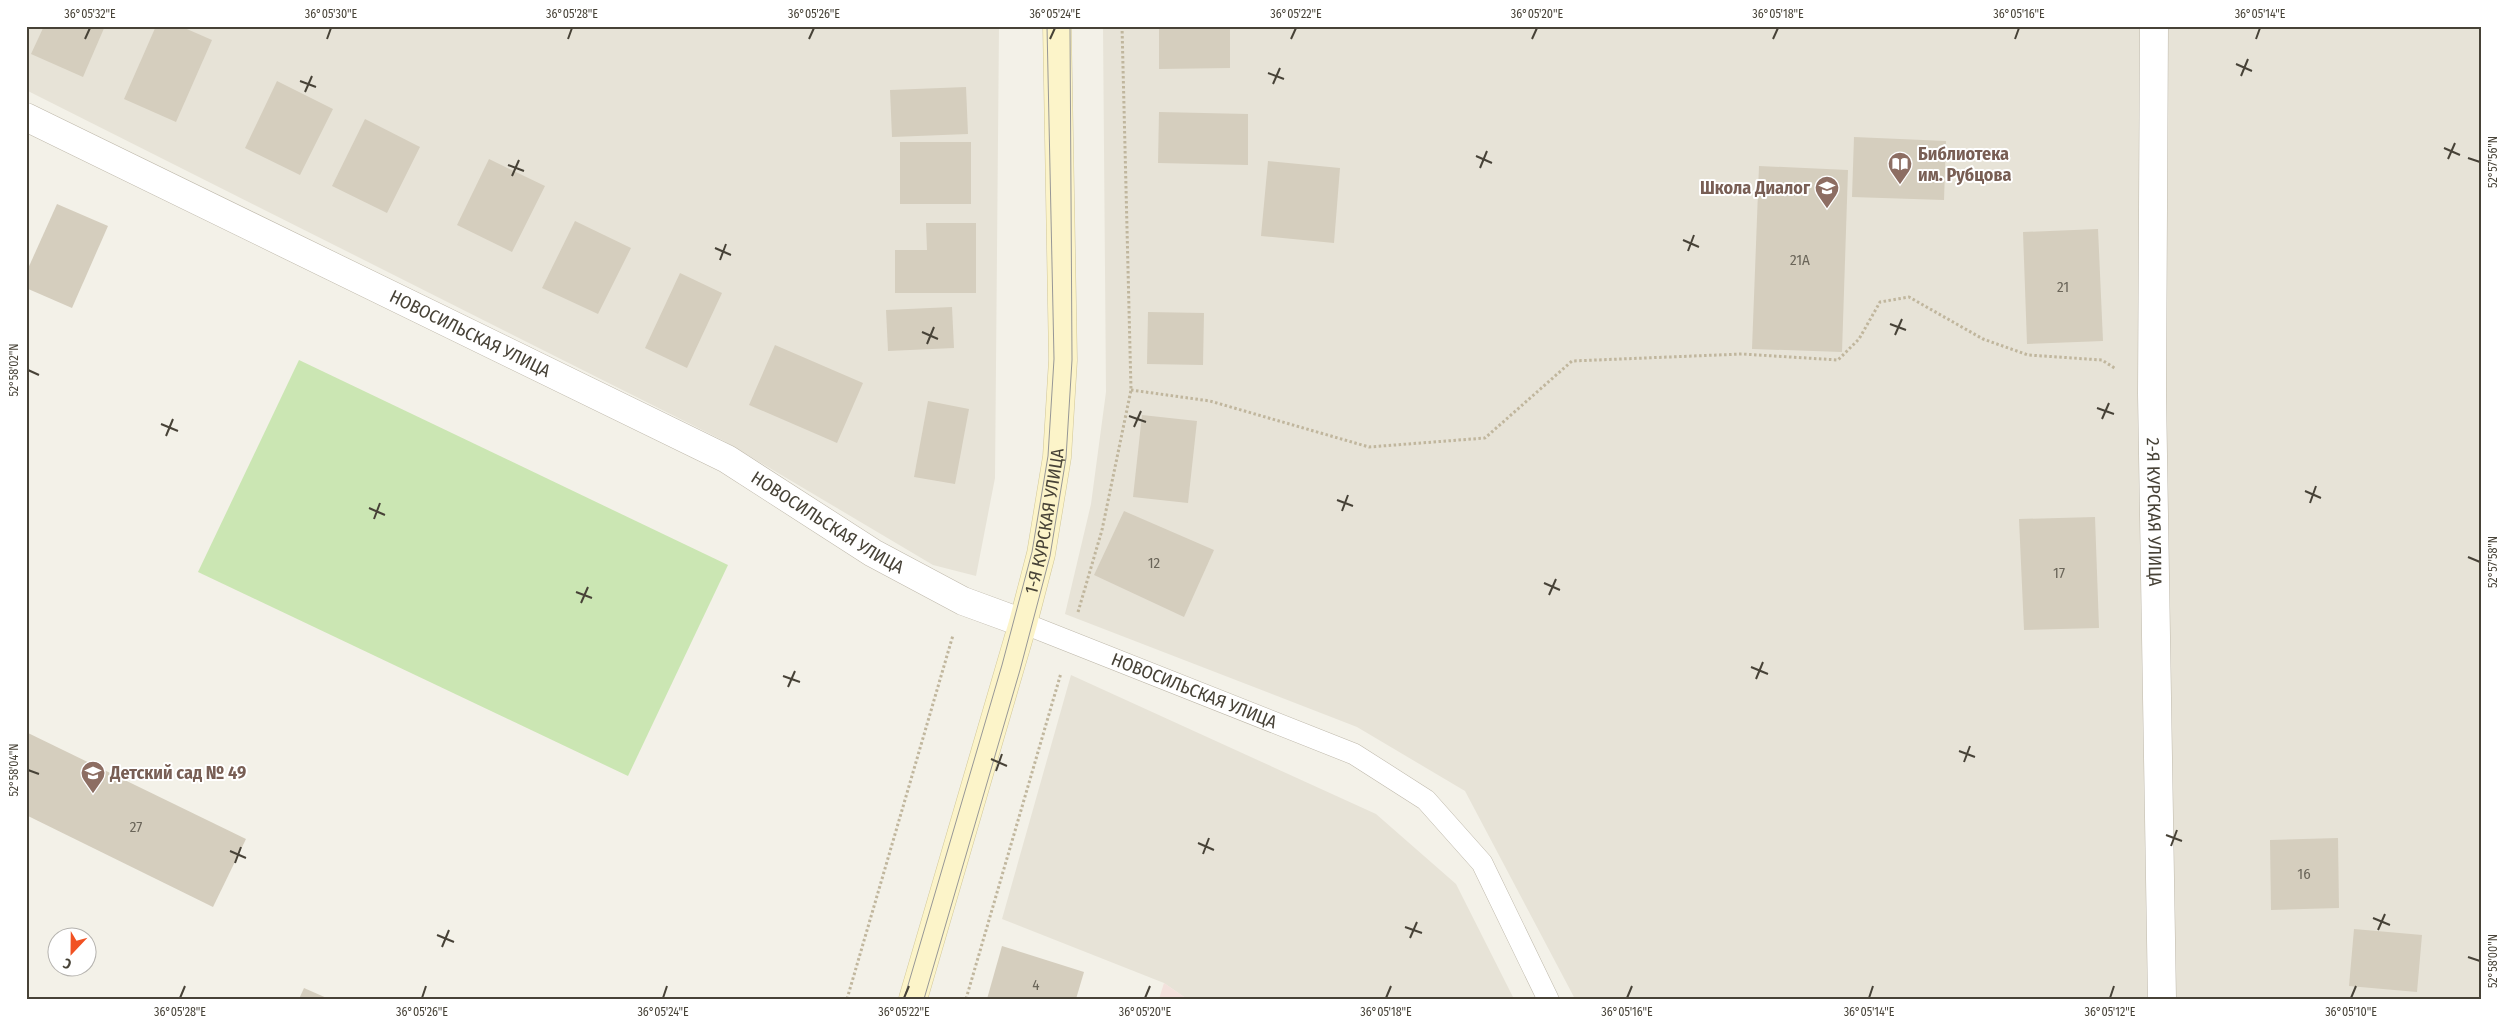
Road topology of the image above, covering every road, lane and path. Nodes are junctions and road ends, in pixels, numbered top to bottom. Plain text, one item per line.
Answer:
1 (1057, 26) edge
2 (1122, 26) edge
3 (2154, 26) edge
4 (26, 117) edge
5 (1131, 390) junction
6 (2152, 394) junction
7 (963, 601) junction
8 (1023, 623) junction
9 (1070, 642) junction
10 (847, 999) edge
11 (913, 999) edge
12 (966, 999) edge
13 (1548, 999) edge
14 (2162, 999) edge

1 - 8 main road, 1-Я КУРСКАЯ УЛИЦА
2 - 5 path
3 - 6 street, 2-Я КУРСКАЯ УЛИЦА
4 - 7 street, НОВОСИЛЬСКАЯ УЛИЦА
5 - 6 path
5 - 9 path
6 - 14 street, 2-Я КУРСКАЯ УЛИЦА
7 - 8 street, НОВОСИЛЬСКАЯ УЛИЦА
7 - 10 path
8 - 9 lane, НОВОСИЛЬСКАЯ УЛИЦА
8 - 11 main road, 1-Я КУРСКАЯ УЛИЦА
9 - 12 path
9 - 13 lane, НОВОСИЛЬСКАЯ УЛИЦА

